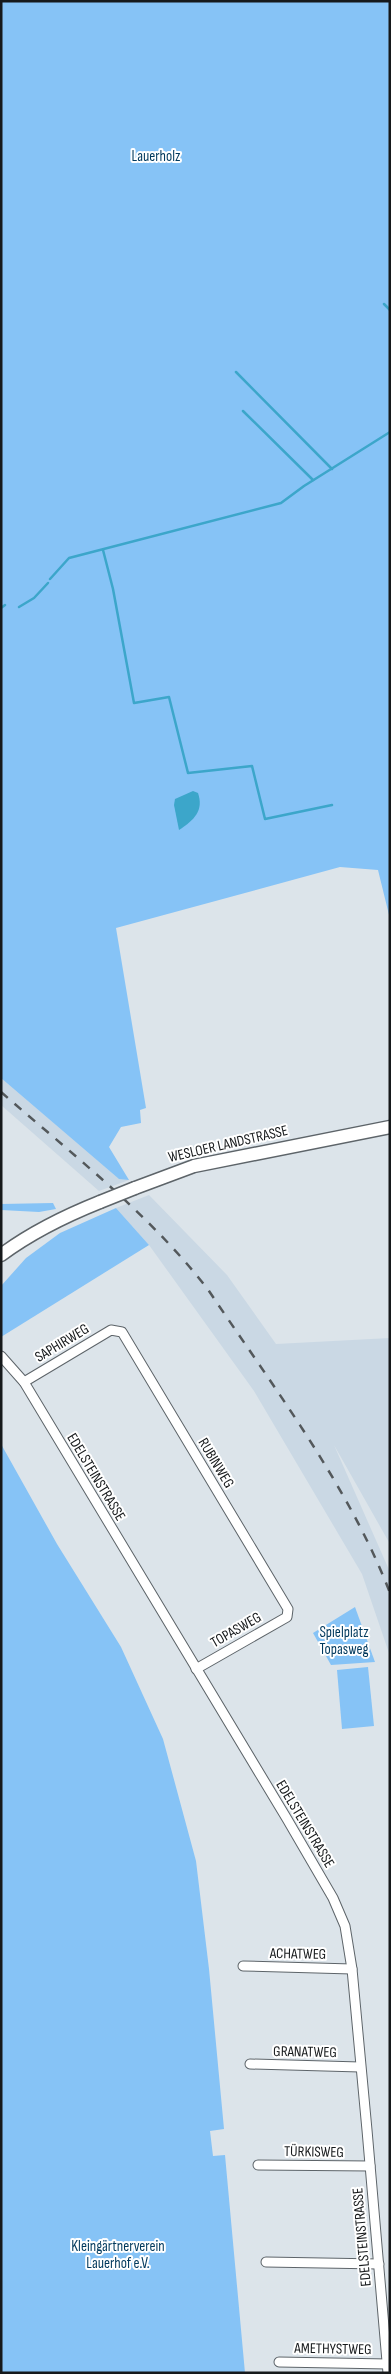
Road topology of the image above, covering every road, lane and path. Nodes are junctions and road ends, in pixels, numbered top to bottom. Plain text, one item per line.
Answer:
1 (390, 1127) edge
2 (1, 1255) edge
3 (116, 1330) joint
4 (1, 1356) edge
5 (24, 1382) junction
6 (289, 1614) joint
7 (196, 1670) junction
8 (243, 1966) dead end
9 (352, 1969) junction
10 (250, 2064) dead end
11 (360, 2067) junction
12 (258, 2165) dead end
13 (370, 2166) junction
14 (266, 2262) dead end
15 (379, 2264) junction
16 (278, 2362) dead end
17 (388, 2368) edge

1 - 2 main road, WESLOER LANDSTRASSE, bridge
3 - 5 street, SAPHIRWEG
3 - 6 street, RUBINWEG
4 - 5 street, EDELSTEINSTRASSE
5 - 7 street, EDELSTEINSTRASSE
6 - 7 street, TOPASWEG
7 - 9 street, EDELSTEINSTRASSE
8 - 9 street, ACHATWEG
9 - 11 street, EDELSTEINSTRASSE
10 - 11 street, GRANATWEG
11 - 13 street, EDELSTEINSTRASSE
12 - 13 street, TÜRKISWEG
13 - 15 street, EDELSTEINSTRASSE
14 - 15 street
15 - 17 street, EDELSTEINSTRASSE
16 - 17 street, AMETHYSTWEG

